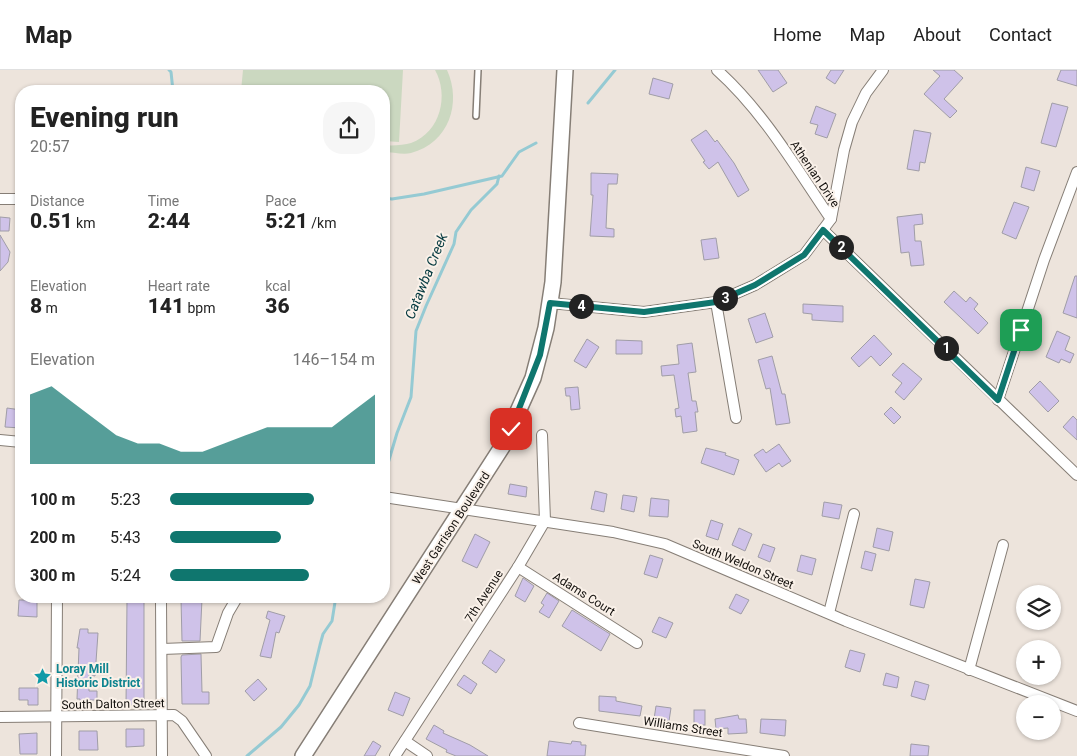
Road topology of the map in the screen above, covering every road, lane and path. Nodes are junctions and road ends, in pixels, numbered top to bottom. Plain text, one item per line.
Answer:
1 (478, 70) edge
2 (565, 70) edge
3 (717, 70) edge
4 (883, 70) edge
5 (476, 116) dead end
6 (1077, 172) edge
7 (0, 199) edge
8 (15, 199) edge
9 (831, 219) junction
10 (823, 230) junction
11 (716, 302) junction
12 (550, 303) junction
13 (998, 400) junction
14 (736, 418) dead end
15 (542, 435) dead end
16 (0, 440) edge
17 (15, 441) edge
18 (1077, 475) edge
19 (390, 498) edge
20 (464, 508) junction
21 (854, 514) dead end
22 (545, 521) junction
23 (1003, 545) dead end
24 (518, 567) junction
25 (56, 603) edge
26 (161, 603) edge
27 (234, 603) edge
28 (828, 613) junction
29 (637, 643) dead end
30 (162, 649) junction
31 (970, 670) junction
32 (1077, 710) edge
33 (162, 715) junction
34 (0, 717) edge
35 (56, 717) junction
36 (579, 723) dead end
37 (405, 741) junction
38 (761, 754) edge
39 (56, 756) edge
40 (162, 756) edge
41 (206, 756) edge
42 (303, 756) edge
43 (395, 756) edge
44 (427, 756) edge
45 (784, 756) edge

1 - 5 lane
2 - 12 main road, West Garrison Boulevard
3 - 9 street, Athenian Drive
4 - 9 street
6 - 13 street
7 - 8 street
9 - 10 street, Athenian Drive
10 - 11 street, Athenian Drive
10 - 13 street
11 - 12 street, Athenian Drive
11 - 14 street
12 - 20 main road, West Garrison Boulevard
13 - 18 street
15 - 22 street
16 - 17 street
19 - 20 street, South Weldon Street
20 - 22 street, South Weldon Street
20 - 42 main road, West Garrison Boulevard
21 - 28 street
22 - 24 street, 7th Avenue
22 - 28 street, South Weldon Street
23 - 31 street
24 - 29 street, Adams Court
24 - 37 street, 7th Avenue
25 - 35 street
26 - 30 street
27 - 30 street
28 - 31 street, South Weldon Street
30 - 33 street
31 - 32 street, South Weldon Street
33 - 35 street, South Dalton Street
33 - 40 street
33 - 41 street, South Dalton Street
34 - 35 street, South Dalton Street
35 - 39 street
36 - 38 street, Williams Street
37 - 43 street, 7th Avenue
37 - 44 street
38 - 45 street, Williams Street

